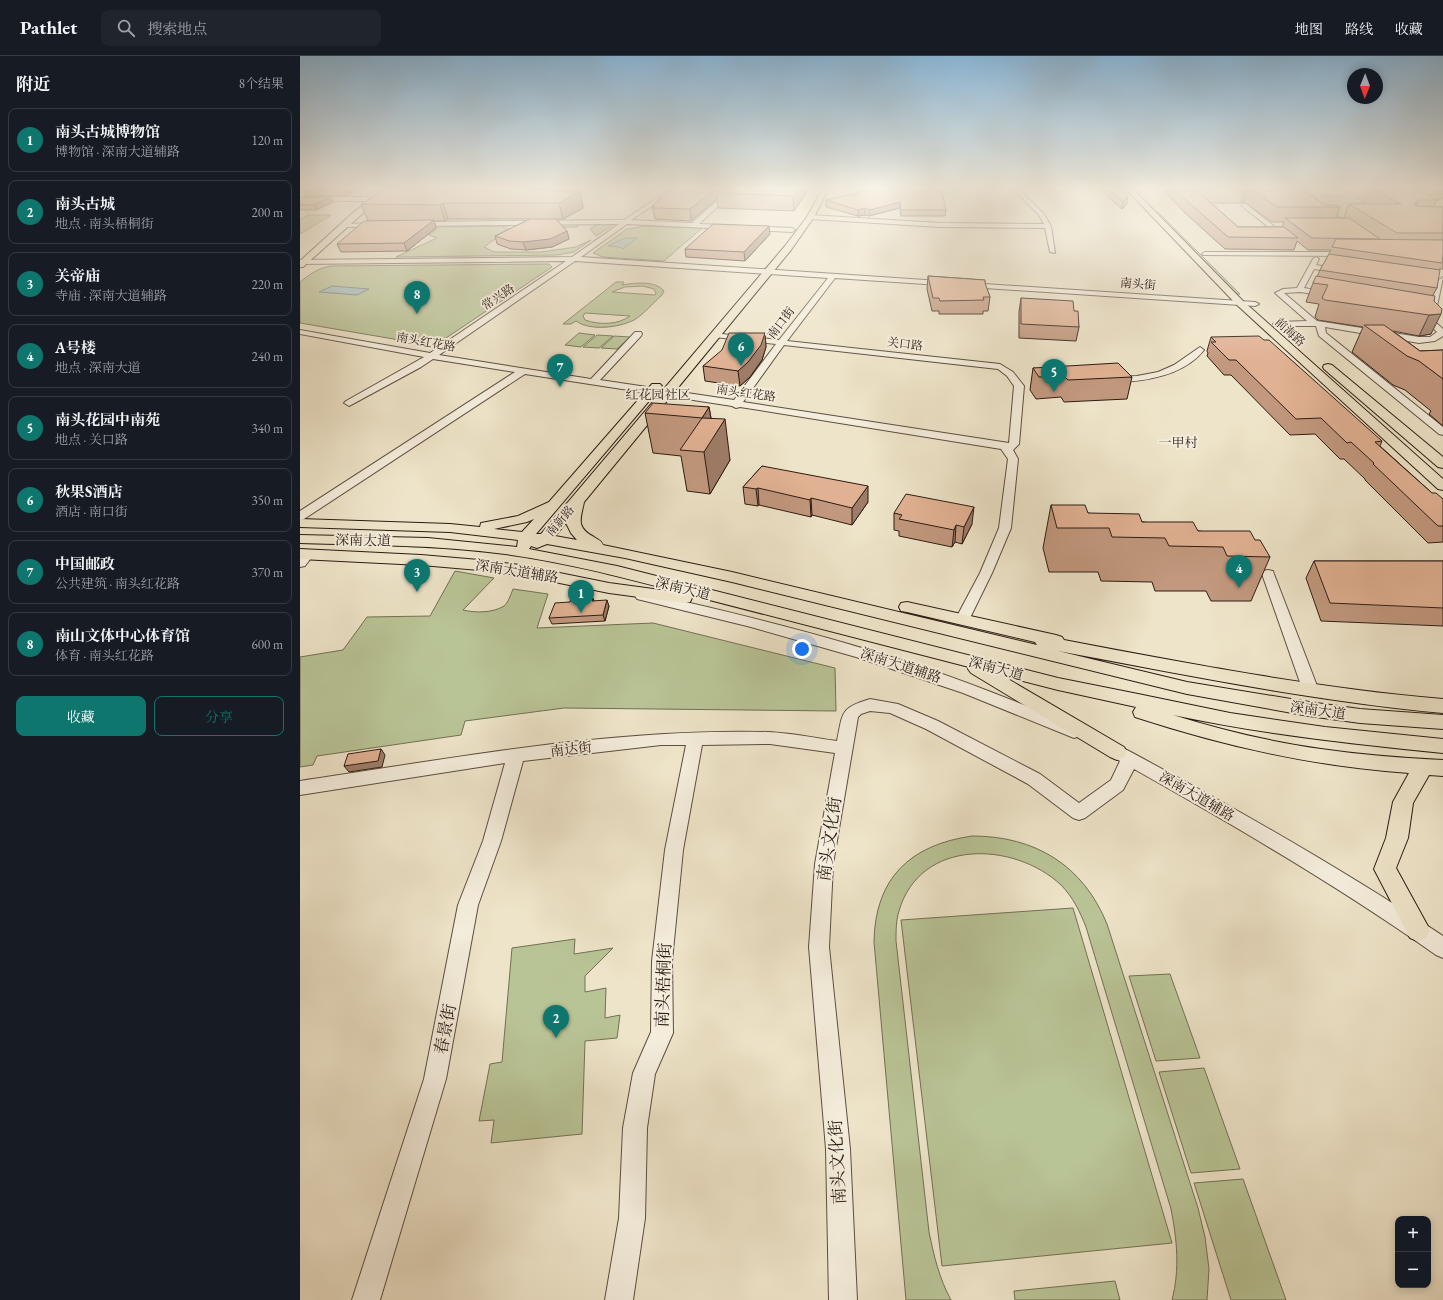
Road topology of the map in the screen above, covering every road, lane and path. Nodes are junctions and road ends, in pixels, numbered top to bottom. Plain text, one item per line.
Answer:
1 (321, 246) edge
2 (592, 246) edge
3 (780, 246) edge
4 (787, 246) edge
5 (1052, 246) edge
6 (1188, 246) edge
7 (1296, 246) edge
8 (1202, 251) joint
9 (1053, 252) dead end
10 (1311, 256) junction
11 (1357, 256) edge
12 (574, 259) junction
13 (302, 263) edge
14 (765, 265) junction
15 (1216, 265) dead end
16 (1312, 267) junction
17 (1352, 273) edge
18 (832, 276) junction
19 (1437, 283) edge
20 (1300, 290) junction
21 (1339, 296) edge
22 (1242, 298) junction
23 (712, 322) dead end
24 (1317, 323) junction
25 (1277, 324) junction
26 (300, 332) edge
27 (638, 334) dead end
28 (715, 335) junction
29 (782, 342) junction
30 (1200, 350) dead end
31 (431, 356) junction
32 (523, 371) junction
33 (661, 380) dead end
34 (1106, 381) edge
35 (592, 382) junction
36 (651, 392) junction
37 (665, 394) junction
38 (349, 403) dead end
39 (736, 405) junction
40 (1443, 432) edge
41 (1008, 449) junction
42 (1443, 464) edge
43 (1443, 486) edge
44 (561, 498) junction
45 (579, 499) junction
46 (300, 516) edge
47 (300, 523) edge
48 (450, 528) junction
49 (526, 537) junction
50 (300, 539) edge
51 (545, 539) junction
52 (522, 553) junction
53 (625, 553) junction
54 (303, 557) edge
55 (1268, 574) edge
56 (732, 577) junction
57 (609, 588) junction
58 (766, 609) junction
59 (867, 610) junction
60 (962, 620) junction
61 (957, 658) junction
62 (1138, 660) junction
63 (1058, 684) junction
64 (1310, 700) junction
65 (1443, 706) edge
66 (1443, 722) edge
67 (694, 738) junction
68 (1443, 746) edge
69 (843, 748) junction
70 (516, 755) junction
71 (1124, 755) junction
72 (1433, 768) edge
73 (300, 788) edge
74 (1418, 930) junction
75 (1443, 948) edge
76 (366, 1300) edge
77 (619, 1300) edge
78 (843, 1300) edge

1 - 13 main road
2 - 12 street, 常兴路
3 - 14 main road, 南新路
4 - 14 main road, 南新路
5 - 9 street
6 - 22 main road, 前海路
7 - 10 street
8 - 10 street
8 - 15 main road
10 - 11 street
10 - 16 street
12 - 13 street, 南头街
12 - 14 street, 南头街
12 - 31 street, 常兴路
14 - 18 street, 南头街
14 - 23 main road, 南新路
14 - 28 main road, 南新路
16 - 17 street
16 - 20 street
18 - 22 street, 南头街
18 - 29 street, 南口街
19 - 24 street
20 - 21 street
20 - 24 street
22 - 25 main road, 前海路
22 - 43 main road, 前海路
24 - 25 street
24 - 40 street
25 - 42 main road, 前海路
26 - 31 street, 南头红花路
27 - 35 street
28 - 29 street, 关口路
28 - 37 main road, 南新路
29 - 39 street, 南口街
29 - 41 street, 关口路
30 - 34 street
31 - 32 street, 南头红花路
31 - 38 street, 常兴路
32 - 35 street, 南头红花路
32 - 46 street
33 - 36 main road, 南新路
35 - 36 street, 南头红花路
36 - 37 street, 南头红花路
36 - 44 main road, 南新路
37 - 39 street, 南头红花路
37 - 45 main road, 南新路
39 - 41 street, 南头红花路
41 - 60 street
44 - 48 main road
44 - 49 main road, 南新路
45 - 51 main road, 南新路
45 - 53 main road
47 - 48 main road, 深南大道
48 - 49 main road, 深南大道
49 - 51 main road, 深南大道
49 - 52 main road, 南新路
50 - 52 main road, 深南大道
51 - 52 main road, 南新路
51 - 53 main road, 深南大道
52 - 58 main road, 深南大道
53 - 56 main road, 深南大道
54 - 57 main road, 深南大道辅路
55 - 64 street
56 - 59 main road, 深南大道
56 - 60 main road
57 - 58 main road
57 - 71 street, 深南大道辅路
58 - 61 main road, 深南大道
59 - 62 main road, 深南大道
59 - 64 main road, 深南大道
60 - 62 main road
61 - 63 main road, 深南大道
61 - 71 main road
62 - 64 main road, 深南大道
63 - 68 main road, 深南大道
63 - 72 main road, 深南大道
64 - 65 main road, 深南大道
64 - 66 main road, 深南大道
67 - 69 street, 南达街
67 - 70 street, 南达街
67 - 77 street, 南头梧桐街
69 - 71 street, 南头文化街
69 - 78 street, 南头文化街
70 - 73 street, 南达街
70 - 76 street, 春景街
71 - 74 street, 深南大道辅路
72 - 74 main road
74 - 75 street, 深南大道辅路

